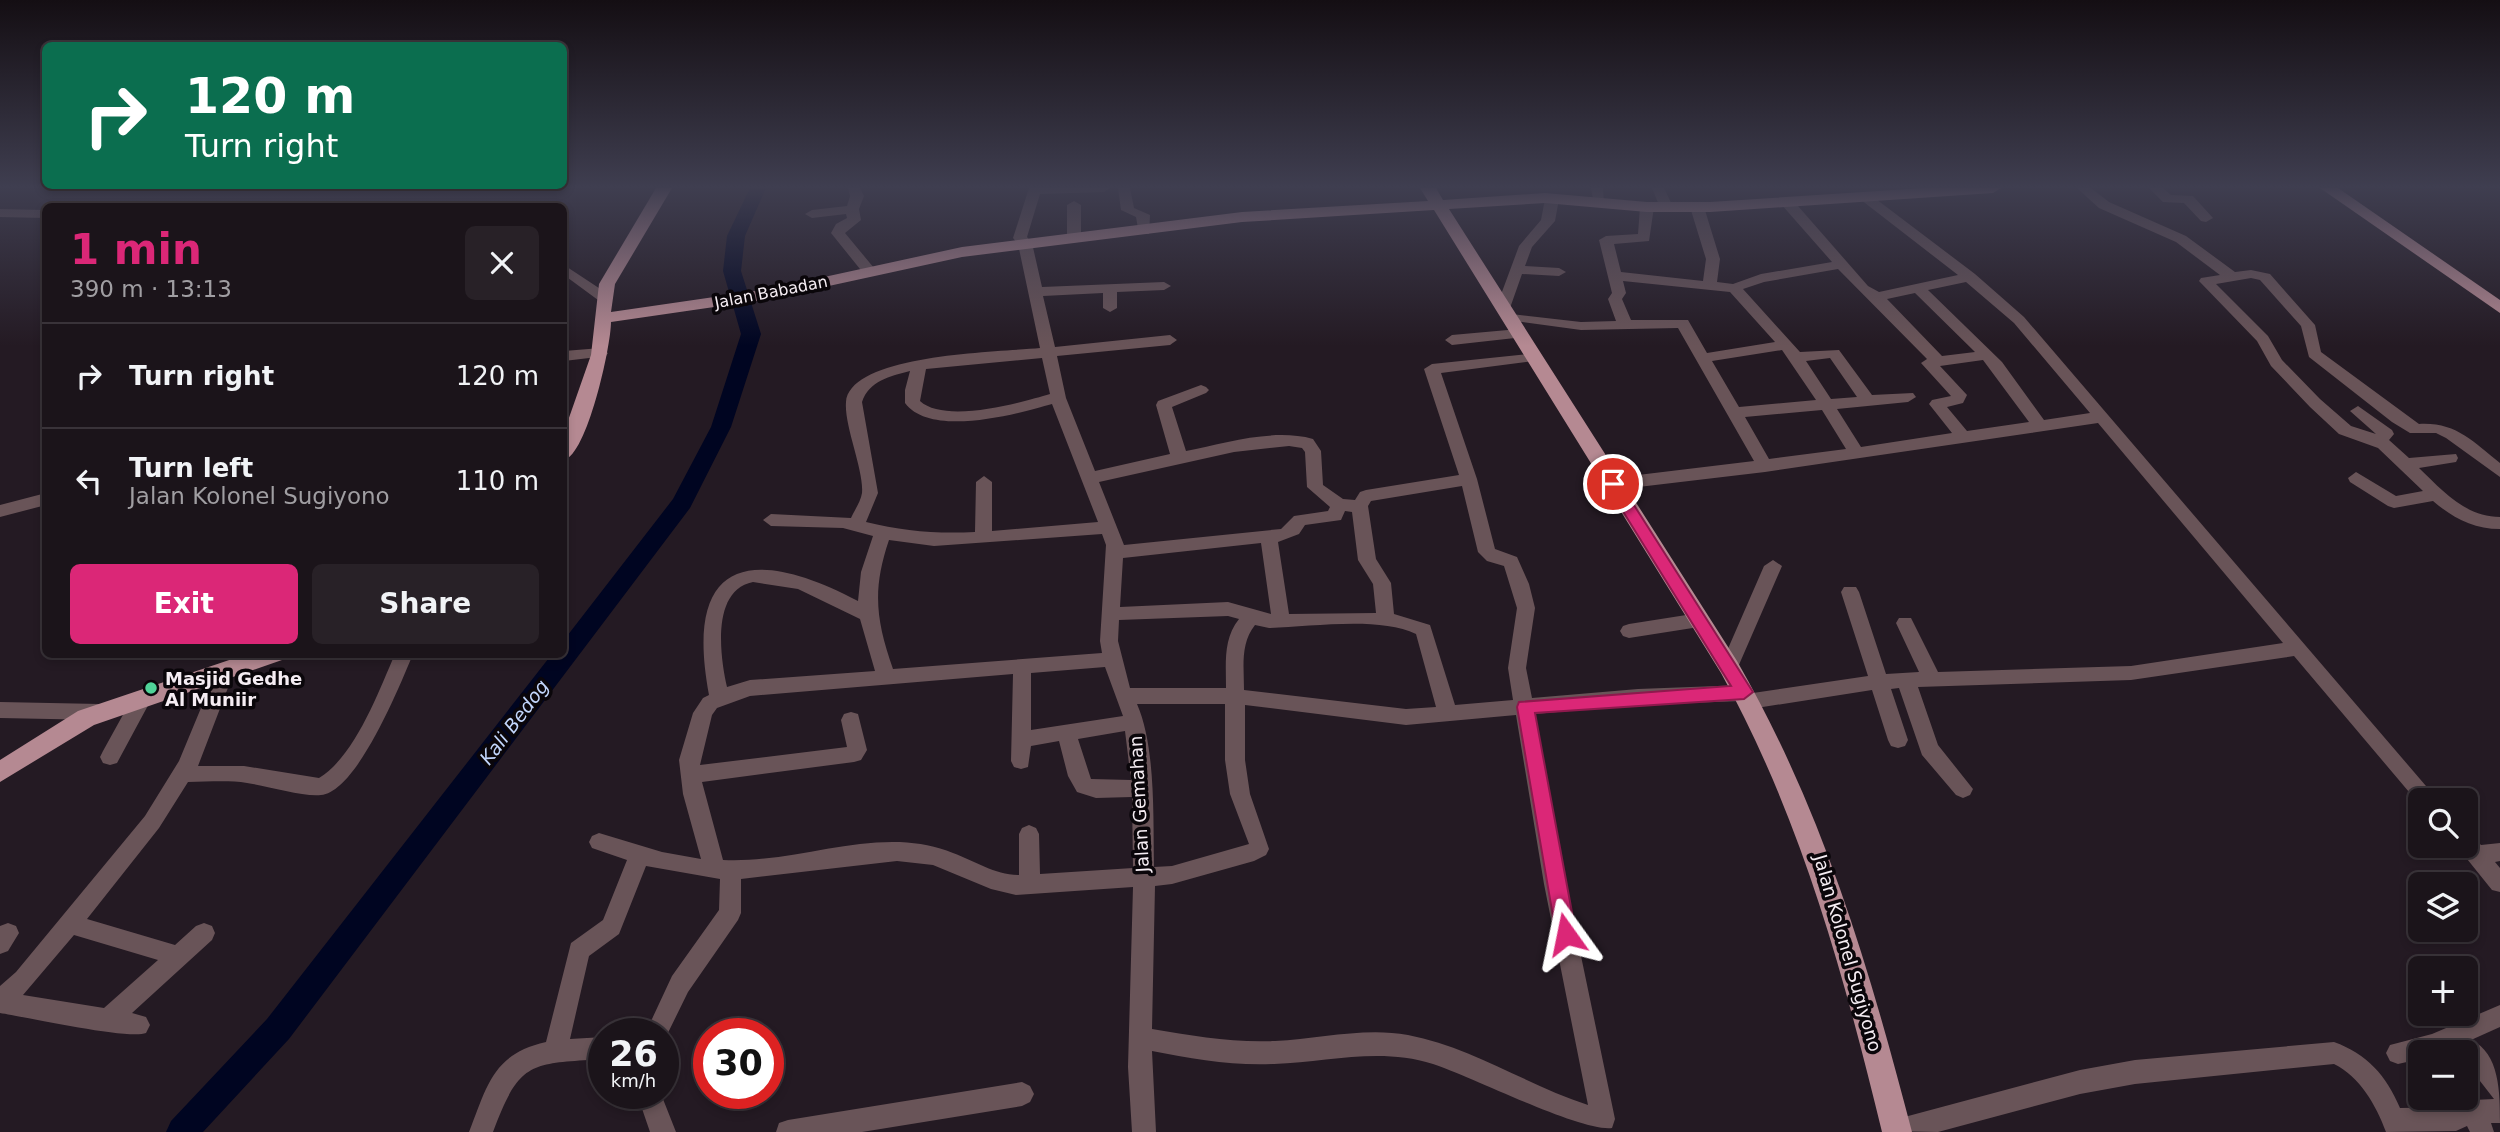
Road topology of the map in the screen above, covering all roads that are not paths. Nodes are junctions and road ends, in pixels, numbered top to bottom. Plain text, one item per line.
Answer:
1 (632, 241) edge
2 (844, 241) edge
3 (1023, 241) edge
4 (1052, 241) edge
5 (1461, 241) edge
6 (1530, 241) edge
7 (1606, 241) edge
8 (1707, 241) edge
9 (1821, 241) edge
10 (1922, 241) edge
11 (2183, 241) edge
12 (2404, 241) edge
13 (1025, 243) junction
14 (1842, 264) junction
15 (1516, 270) junction
16 (869, 271) junction
17 (567, 272) edge
18 (1559, 272) dead end
19 (1615, 276) junction
20 (2231, 276) junction
21 (1969, 277) junction
22 (1709, 285) junction
23 (1164, 286) dead end
24 (1734, 288) junction
25 (1918, 288) junction
26 (1110, 289) junction
27 (1034, 292) junction
28 (603, 297) junction
29 (1877, 297) junction
30 (1110, 308) dead end
31 (2500, 308) edge
32 (603, 318) junction
33 (1510, 319) junction
34 (1626, 326) junction
35 (1170, 340) dead end
36 (1452, 340) dead end
37 (1791, 351) junction
38 (601, 353) junction
39 (1046, 354) junction
40 (1987, 355) junction
41 (567, 356) edge
42 (1534, 356) junction
43 (1703, 358) junction
44 (1937, 360) junction
45 (919, 366) junction
46 (1201, 390) dead end
47 (1058, 397) junction
48 (1908, 397) dead end
49 (1867, 400) junction
50 (1826, 403) junction
51 (2358, 411) dead end
52 (1735, 413) junction
53 (2100, 416) junction
54 (2039, 425) junction
55 (568, 433) edge
56 (1962, 436) junction
57 (2377, 441) junction
58 (1857, 453) junction
59 (2450, 458) dead end
60 (1180, 459) junction
61 (2405, 464) junction
62 (1765, 466) junction
63 (2500, 471) edge
64 (1089, 478) junction
65 (1469, 478) junction
66 (2356, 478) dead end
67 (984, 482) dead end
68 (1613, 484) junction
69 (2437, 494) junction
70 (42, 500) edge
71 (1339, 505) junction
72 (1360, 506) junction
73 (0, 511) edge
74 (771, 520) dead end
75 (857, 524) junction
76 (2498, 526) edge
77 (1110, 527) junction
78 (1269, 537) junction
79 (983, 538) junction
80 (880, 540) junction
81 (1116, 552) junction
82 (1773, 566) dead end
83 (1850, 592) dead end
84 (866, 614) junction
85 (1110, 614) junction
86 (1250, 618) junction
87 (1386, 620) junction
88 (1699, 620) junction
89 (1281, 621) junction
90 (1905, 624) dead end
91 (1629, 631) dead end
92 (2298, 648) junction
93 (262, 658) edge
94 (402, 658) edge
95 (1112, 659) junction
96 (1022, 666) junction
97 (1729, 667) junction
98 (225, 672) junction
99 (886, 676) junction
100 (1906, 680) junction
101 (1932, 680) junction
102 (1877, 682) junction
103 (1124, 696) junction
104 (1233, 696) junction
105 (719, 697) junction
106 (1747, 697) junction
107 (142, 698) junction
108 (1525, 707) junction
109 (0, 710) edge
110 (100, 712) junction
111 (1448, 715) junction
112 (851, 720) dead end
113 (1134, 722) junction
114 (1066, 732) junction
115 (1023, 739) junction
116 (1898, 740) dead end
117 (110, 757) dead end
118 (1021, 761) dead end
119 (0, 772) edge
120 (183, 774) junction
121 (689, 775) junction
122 (1142, 788) junction
123 (2418, 788) edge
124 (1964, 789) dead end
125 (1029, 835) dead end
126 (598, 842) dead end
127 (2478, 850) edge
128 (2500, 852) edge
129 (639, 856) junction
130 (2478, 857) edge
131 (723, 869) junction
132 (1143, 878) junction
133 (2500, 883) edge
134 (1030, 884) junction
135 (70, 925) junction
136 (204, 933) dead end
137 (177, 956) junction
138 (0, 1001) edge
139 (2500, 1016) edge
140 (665, 1018) edge
141 (107, 1021) junction
142 (138, 1025) dead end
143 (1141, 1038) junction
144 (588, 1049) edge
145 (555, 1052) junction
146 (2398, 1053) dead end
147 (2478, 1060) edge
148 (2500, 1090) edge
149 (1022, 1094) dead end
150 (654, 1109) edge
151 (2500, 1111) edge
152 (2477, 1122) edge
153 (1610, 1126) edge
154 (2396, 1126) edge
155 (1897, 1131) edge
156 (481, 1132) edge
157 (664, 1132) edge
158 (788, 1132) edge
159 (1144, 1132) edge

1 - 28 main road
2 - 16 street
3 - 13 street, Jalan Gemahan
4 - 13 main road, Jalan Babadan
5 - 33 main road, Jalan Kolonel Sugiyono
6 - 15 street
7 - 19 street
8 - 22 street
9 - 14 street
10 - 21 street
11 - 20 street
12 - 31 main road
13 - 16 main road, Jalan Babadan
13 - 27 street, Jalan Gemahan
14 - 24 street
14 - 29 street
15 - 18 street
15 - 33 street
16 - 32 main road, Jalan Babadan
17 - 28 street
19 - 22 street
19 - 34 street
20 - 57 street
20 - 63 street
21 - 25 street
21 - 53 street
22 - 24 street
23 - 26 street
24 - 37 street
25 - 29 street
25 - 40 street
26 - 27 street
26 - 30 street
27 - 39 street, Jalan Gemahan
28 - 32 main road
29 - 44 street
32 - 38 main road
33 - 34 street
33 - 36 street
33 - 42 main road, Jalan Kolonel Sugiyono
34 - 43 street
35 - 39 street
37 - 43 street
37 - 49 street
37 - 50 street
38 - 41 street
38 - 55 main road
39 - 45 street
39 - 47 street, Jalan Gemahan
40 - 44 street
40 - 54 street
42 - 65 street
42 - 68 main road, Jalan Kolonel Sugiyono
43 - 52 street
44 - 56 street
45 - 47 street
45 - 75 street
46 - 60 street
47 - 64 street, Jalan Gemahan
48 - 49 street
49 - 50 street
50 - 52 street
50 - 58 street
51 - 57 street
52 - 62 street
53 - 54 street
53 - 92 street
54 - 56 street
56 - 58 street
57 - 61 street
58 - 62 street
59 - 61 street
60 - 64 street
60 - 71 street
61 - 69 street
62 - 68 street
64 - 77 street, Jalan Gemahan
65 - 72 street
65 - 108 street
66 - 69 street
67 - 79 street
68 - 88 main road, Jalan Kolonel Sugiyono
69 - 76 street
70 - 73 street
71 - 72 street
71 - 78 street
72 - 87 street
74 - 75 street
75 - 80 street
77 - 79 street
77 - 81 street, Jalan Gemahan
78 - 81 street
78 - 89 street
79 - 80 street
80 - 84 street
81 - 85 street, Jalan Gemahan
82 - 97 street
83 - 102 street
84 - 99 street
84 - 105 street
85 - 86 street
85 - 95 street, Jalan Gemahan
86 - 89 street
86 - 104 street
87 - 89 street
87 - 111 street
88 - 91 street
88 - 97 main road, Jalan Kolonel Sugiyono
90 - 101 street
92 - 101 street
92 - 123 street
93 - 98 main road
94 - 120 street
95 - 96 street
95 - 103 street, Jalan Gemahan
96 - 99 street
96 - 115 street
97 - 106 main road, Jalan Kolonel Sugiyono
98 - 107 main road
98 - 120 street
99 - 105 street
100 - 101 street
100 - 102 street
100 - 124 street
102 - 106 street
102 - 116 street
103 - 104 street
103 - 113 street, Jalan Gemahan
104 - 111 street
104 - 132 street
105 - 121 street
106 - 108 street
106 - 155 main road, Jalan Kolonel Sugiyono
107 - 110 main road
107 - 117 street
108 - 111 street
108 - 153 street
109 - 110 street
110 - 119 main road
112 - 121 street
113 - 114 street
113 - 122 street, Jalan Gemahan
114 - 115 street
114 - 122 street
115 - 118 street
120 - 135 street
121 - 131 street
122 - 132 street, Jalan Gemahan
125 - 134 street
126 - 129 street
127 - 128 street
129 - 131 street
129 - 145 street
130 - 133 street
131 - 134 street
131 - 140 street
132 - 134 street
132 - 143 street, Jalan Gemahan
135 - 137 street
135 - 138 street
136 - 137 street
137 - 141 street
138 - 141 street
139 - 146 street
141 - 142 street
143 - 153 street
143 - 159 street, Jalan Gemahan
144 - 145 street
145 - 156 street
147 - 148 street
149 - 158 street
150 - 157 street
151 - 152 street
152 - 154 street
154 - 155 street

